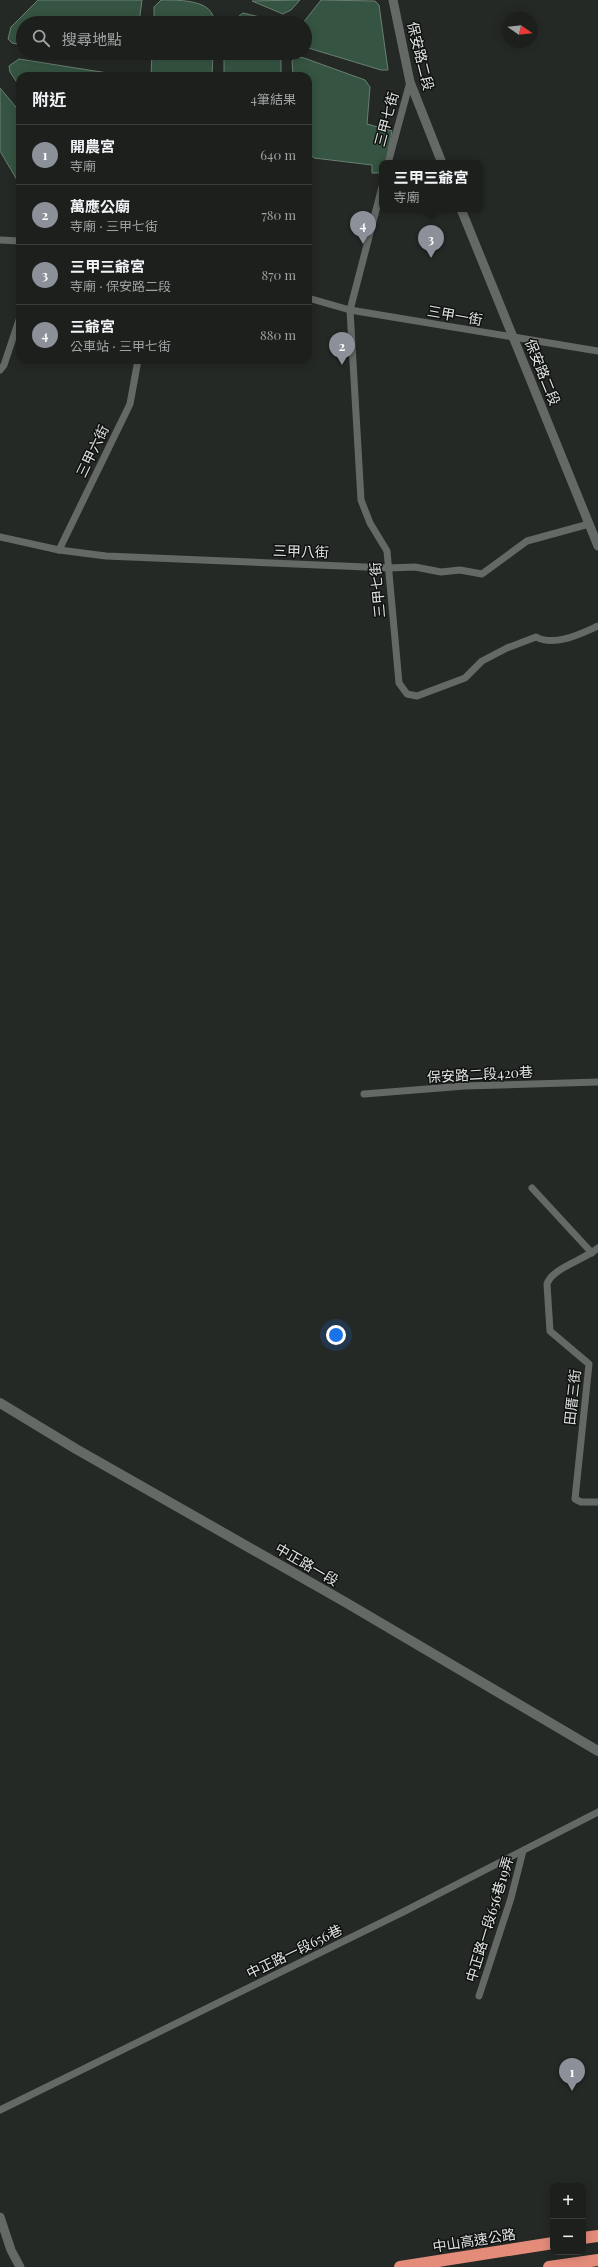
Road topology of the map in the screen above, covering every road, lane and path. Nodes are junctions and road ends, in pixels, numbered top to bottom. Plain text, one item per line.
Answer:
1 (393, 0) edge
2 (410, 82) junction
3 (389, 160) edge
4 (441, 160) edge
5 (379, 199) edge
6 (462, 212) edge
7 (0, 240) edge
8 (16, 240) edge
9 (312, 299) edge
10 (350, 310) junction
11 (16, 329) edge
12 (515, 339) junction
13 (598, 351) edge
14 (137, 364) edge
15 (0, 370) edge
16 (589, 524) junction
17 (0, 537) edge
18 (598, 546) edge
19 (59, 550) junction
20 (388, 568) junction
21 (598, 626) edge
22 (598, 1082) edge
23 (364, 1094) dead end
24 (532, 1188) dead end
25 (598, 1248) edge
26 (592, 1253) junction
27 (0, 1403) edge
28 (598, 1502) edge
29 (598, 1751) edge
30 (598, 1812) edge
31 (524, 1851) junction
32 (479, 1996) dead end
33 (0, 2110) edge
34 (0, 2217) edge
35 (598, 2236) edge
36 (586, 2238) edge
37 (550, 2243) edge
38 (598, 2260) edge
39 (20, 2267) edge
40 (400, 2267) edge
41 (549, 2267) edge

1 - 2 street, 保安路二段
2 - 3 street, 三甲七街
2 - 4 street, 保安路二段
5 - 10 street, 三甲七街
6 - 12 street, 保安路二段
7 - 8 street
9 - 10 street, 三甲一街
10 - 12 street, 三甲一街
10 - 20 street, 三甲七街
11 - 15 street
12 - 13 street, 三甲一街
12 - 16 street, 保安路二段
14 - 19 street, 三甲六街
16 - 18 street, 保安路二段
16 - 20 street, 三甲八街
17 - 19 street, 三甲八街
19 - 20 street, 三甲八街
20 - 21 street, 三甲七街
22 - 23 street, 保安路二段420巷
24 - 26 street
25 - 26 street, 田厝三街
26 - 28 street, 田厝三街
27 - 29 main road, 中正路一段
30 - 31 street, 中正路一段656巷
31 - 32 street, 中正路一段656巷19弄
31 - 33 street, 中正路一段656巷
34 - 39 street
35 - 36 highway
37 - 40 highway, 中山高速公路
38 - 41 highway

